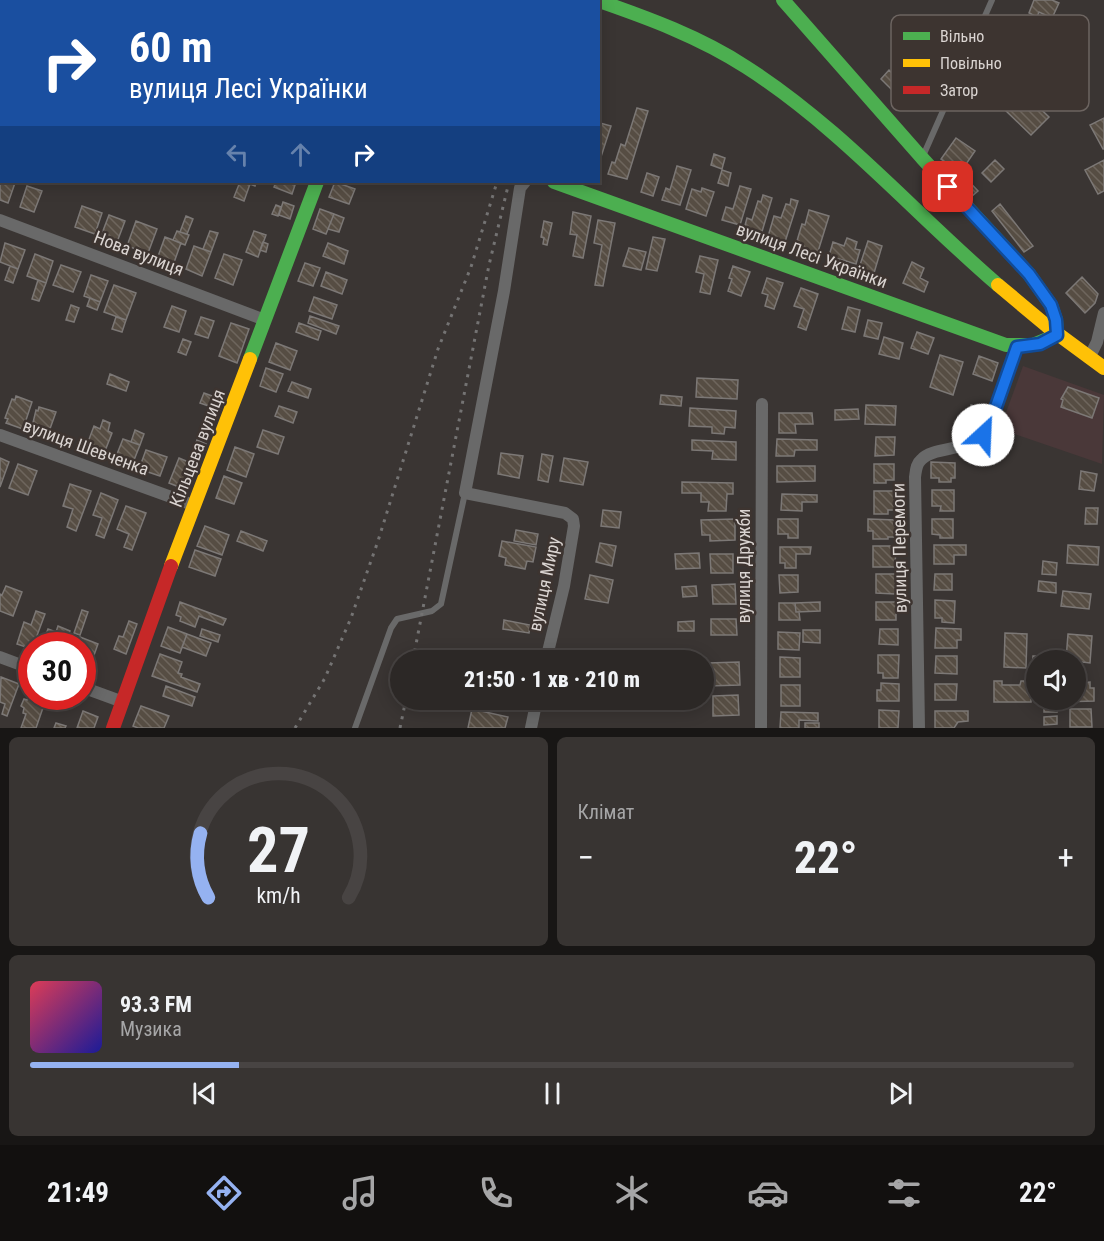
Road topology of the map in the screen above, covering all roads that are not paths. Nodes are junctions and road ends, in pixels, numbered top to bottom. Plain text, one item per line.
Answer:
1 (783, 0) edge
2 (992, 0) edge
3 (600, 1) edge
4 (985, 15) edge
5 (943, 111) edge
6 (922, 158) junction
7 (317, 183) edge
8 (524, 183) edge
9 (557, 183) edge
10 (0, 220) edge
11 (1104, 313) edge
12 (265, 320) junction
13 (1057, 335) junction
14 (1017, 347) junction
15 (1089, 358) junction
16 (1104, 368) edge
17 (762, 404) dead end
18 (0, 435) edge
19 (465, 493) junction
20 (193, 505) junction
21 (548, 650) edge
22 (0, 657) edge
23 (18, 664) edge
24 (96, 692) edge
25 (123, 702) junction
26 (535, 710) edge
27 (113, 728) edge
28 (355, 728) edge
29 (531, 728) edge
30 (761, 728) edge
31 (919, 728) edge

1 - 6 street
2 - 4 lane
3 - 13 street
5 - 6 lane
6 - 13 street
7 - 12 street, Кільцева вулиця
8 - 19 street
9 - 14 street, вулиця Лесі Українки
10 - 12 street, Нова вулиця
11 - 15 street
12 - 20 street, Кільцева вулиця
13 - 14 street, вулиця Лесі Українки
13 - 15 street
14 - 31 street, вулиця Перемоги
15 - 16 street
17 - 30 street, вулиця Дружби
18 - 20 street, вулиця Шевченка
19 - 21 street, вулиця Миру
19 - 28 lane
20 - 25 street, Кільцева вулиця
22 - 23 street
24 - 25 street
25 - 27 street, Кільцева вулиця
26 - 29 street

